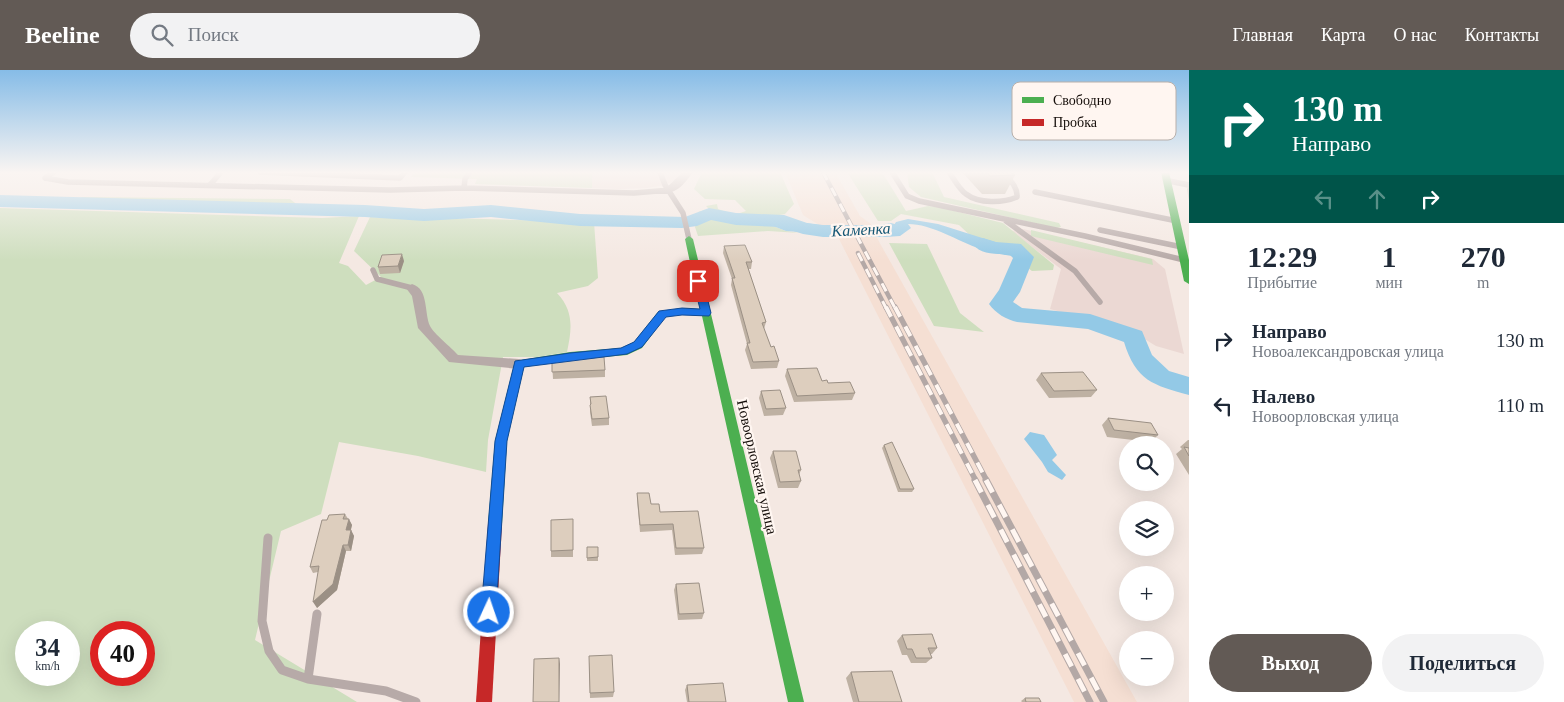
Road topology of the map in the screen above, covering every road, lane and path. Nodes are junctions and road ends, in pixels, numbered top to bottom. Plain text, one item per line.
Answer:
1 (676, 201) edge
2 (921, 201) edge
3 (1081, 201) edge
4 (1173, 201) edge
5 (1005, 220) junction
6 (1177, 221) junction
7 (1100, 230) dead end
8 (690, 239) joint
9 (1182, 247) junction
10 (1185, 260) junction
11 (373, 270) dead end
12 (1189, 281) edge
13 (1100, 302) dead end
14 (706, 313) junction
15 (424, 328) joint
16 (454, 359) joint
17 (519, 364) junction
18 (268, 538) dead end
19 (317, 614) dead end
20 (308, 679) junction
21 (416, 702) edge
22 (484, 702) edge
23 (796, 702) edge

1 - 8 lane
2 - 5 lane
3 - 6 lane
4 - 6 street
5 - 10 lane
5 - 13 lane
6 - 9 street
7 - 9 lane
8 - 14 street, Новоорловская улица
9 - 10 street
10 - 12 street
11 - 15 lane
14 - 17 street
14 - 23 street, Новоорловская улица
15 - 16 street
16 - 17 lane
17 - 22 street
18 - 20 lane
19 - 20 lane
20 - 21 lane

